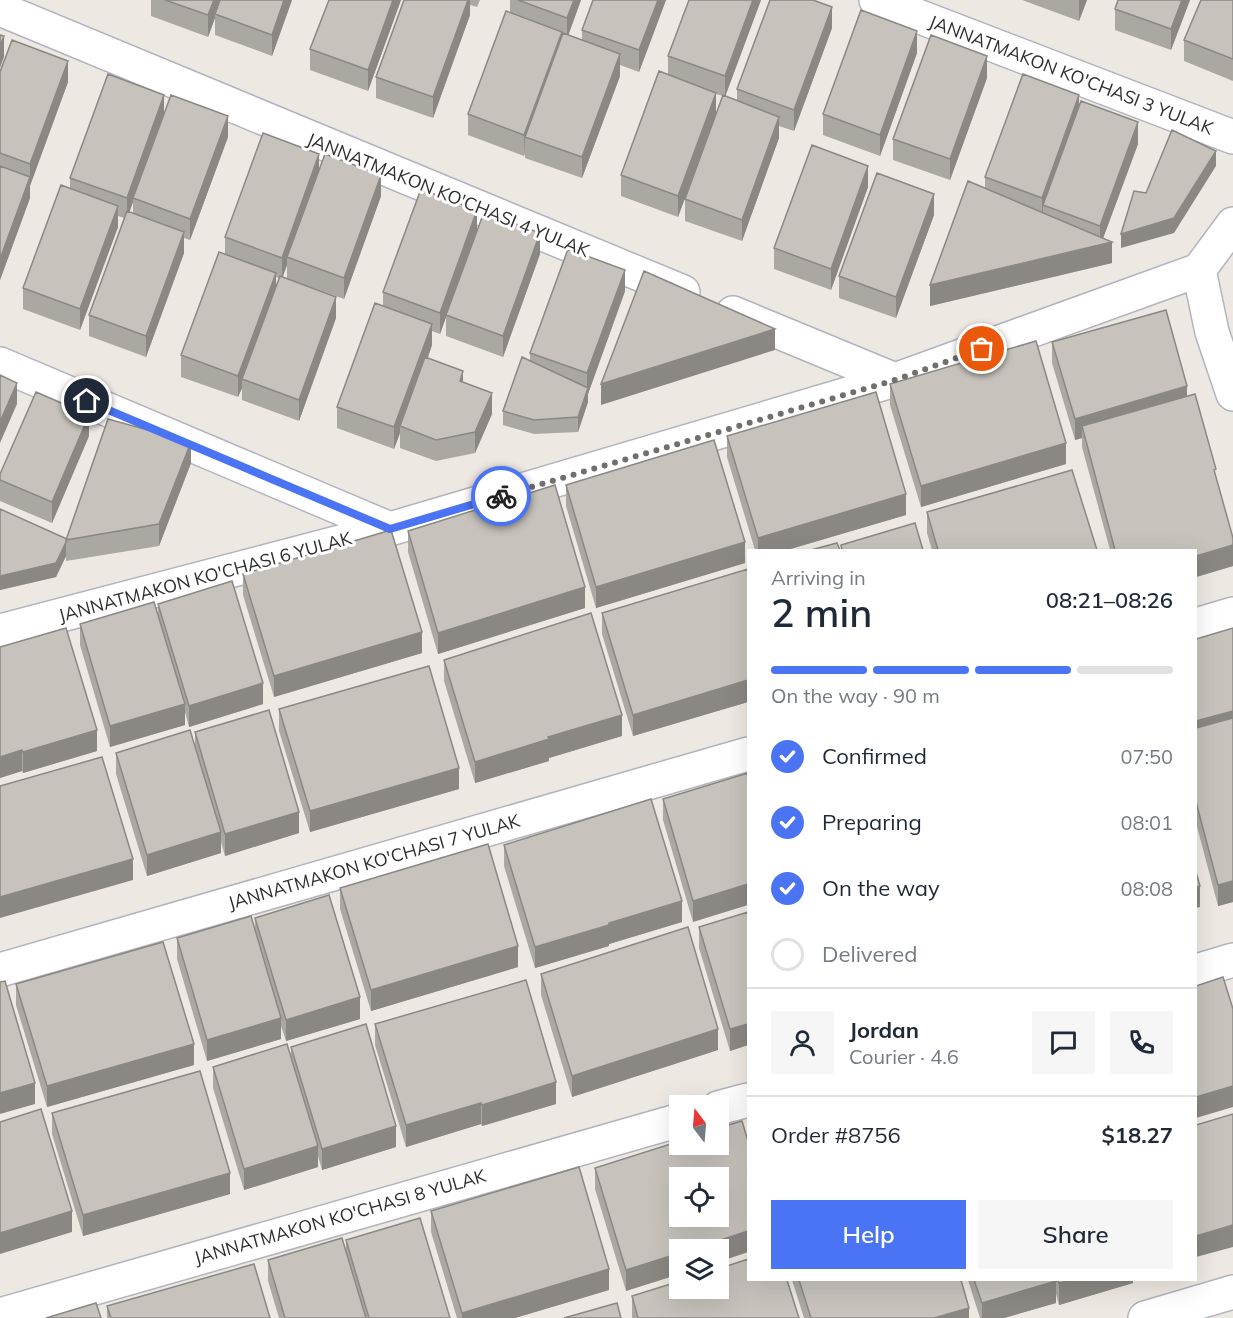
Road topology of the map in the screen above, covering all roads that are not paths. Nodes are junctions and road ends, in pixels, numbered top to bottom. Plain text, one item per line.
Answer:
1 (876, 0) edge
2 (0, 9) edge
3 (1233, 137) edge
4 (1233, 224) edge
5 (1199, 270) junction
6 (0, 364) edge
7 (895, 380) junction
8 (1233, 394) edge
9 (390, 529) junction
10 (1233, 614) edge
11 (1197, 625) edge
12 (0, 631) edge
13 (747, 754) edge
14 (1233, 960) edge
15 (0, 970) edge
16 (1197, 971) edge
17 (747, 1100) edge
18 (729, 1105) edge
19 (669, 1123) edge
20 (1233, 1293) edge
21 (0, 1315) edge
22 (1145, 1318) edge

1 - 3 street, JANNATMAKON KO'CHASI 3 YULAK
2 - 7 street, JANNATMAKON KO'CHASI 4 YULAK
4 - 5 street
5 - 7 street, JANNATMAKON KO'CHASI 6 YULAK
5 - 8 street
6 - 9 street
7 - 9 street, JANNATMAKON KO'CHASI 6 YULAK
9 - 12 street, JANNATMAKON KO'CHASI 6 YULAK
10 - 11 street
13 - 15 street, JANNATMAKON KO'CHASI 7 YULAK
14 - 16 street
17 - 18 street
19 - 21 street, JANNATMAKON KO'CHASI 8 YULAK
20 - 22 street

